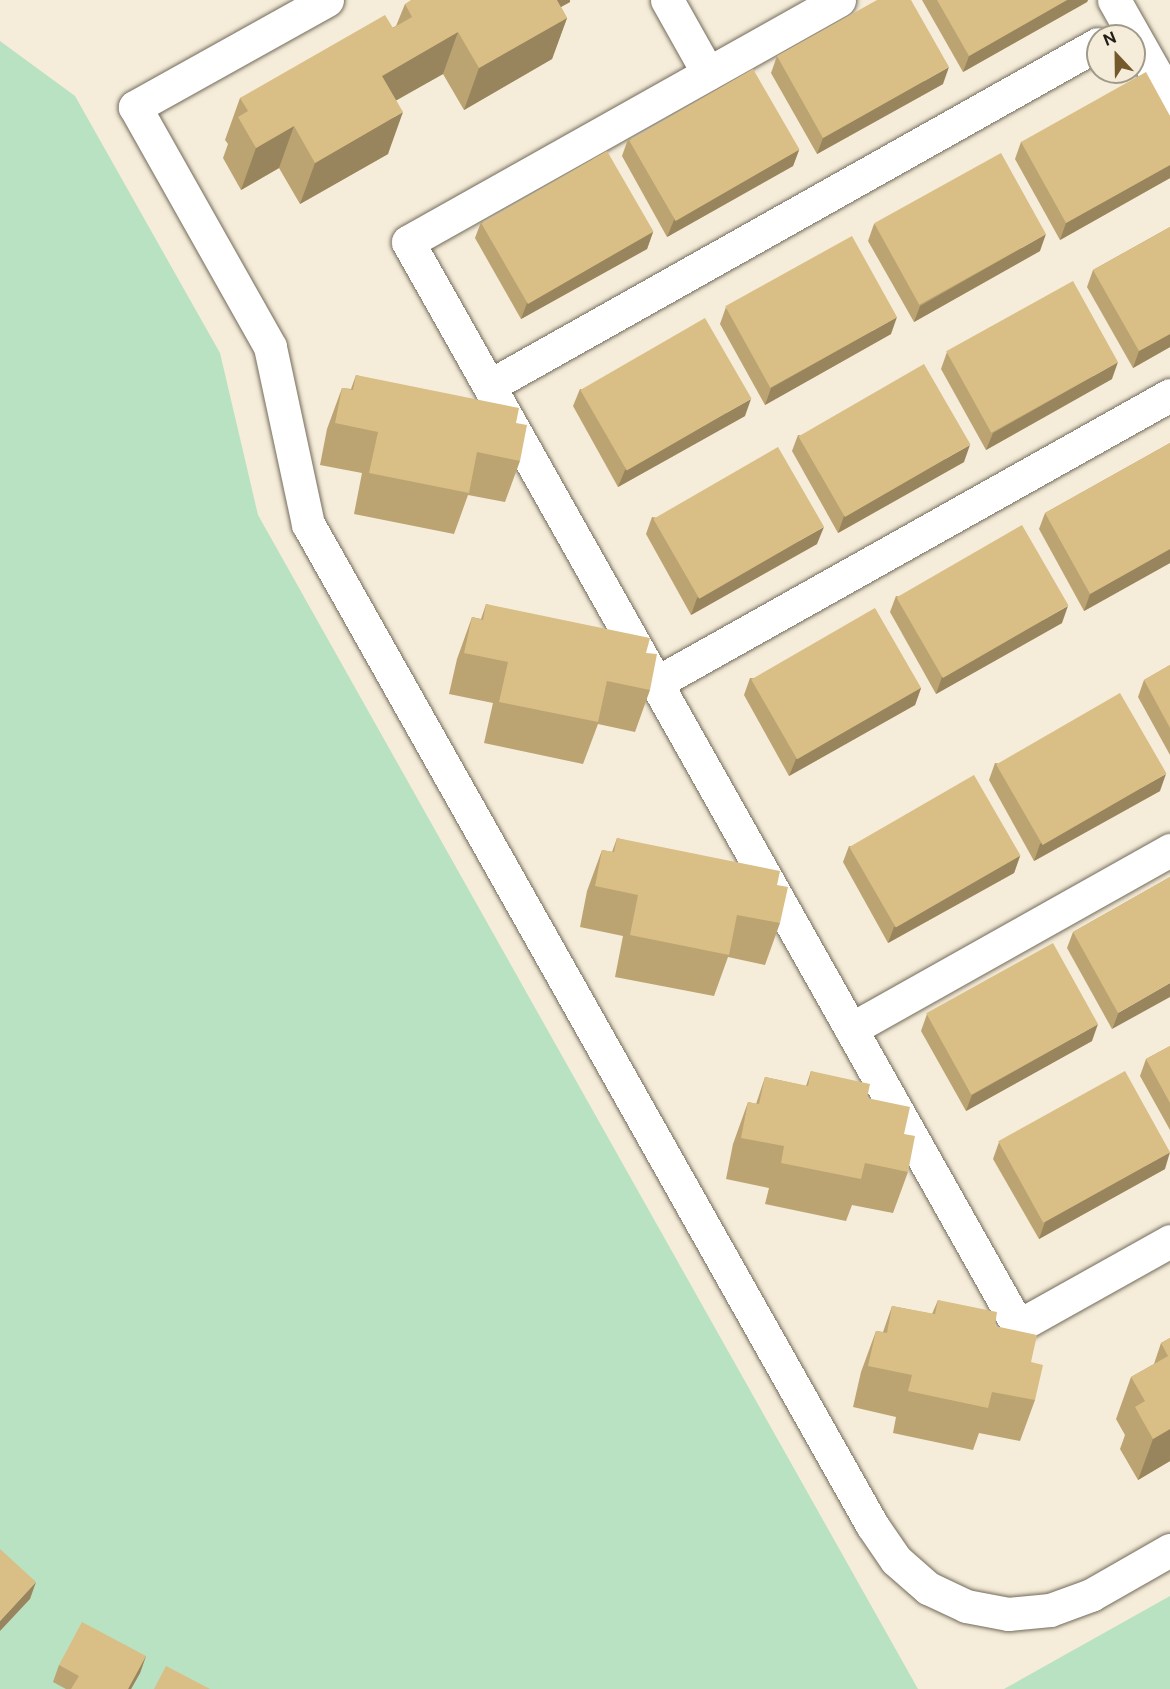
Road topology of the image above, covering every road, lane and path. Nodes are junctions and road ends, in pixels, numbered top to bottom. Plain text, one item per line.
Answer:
1 (327, 0) edge
2 (667, 0) edge
3 (838, 0) edge
4 (1119, 21) edge
5 (1086, 51) edge
6 (708, 73) junction
7 (1170, 99) edge
8 (489, 386) junction
9 (1170, 395) edge
10 (656, 683) junction
11 (1170, 850) edge
12 (851, 1029) junction
13 (1170, 1241) edge
14 (1170, 1550) edge

1 - 14 lane
2 - 6 lane
3 - 6 lane
4 - 7 lane
5 - 8 lane
6 - 8 lane
8 - 10 lane
9 - 10 lane
10 - 12 lane
11 - 12 lane
12 - 13 lane

